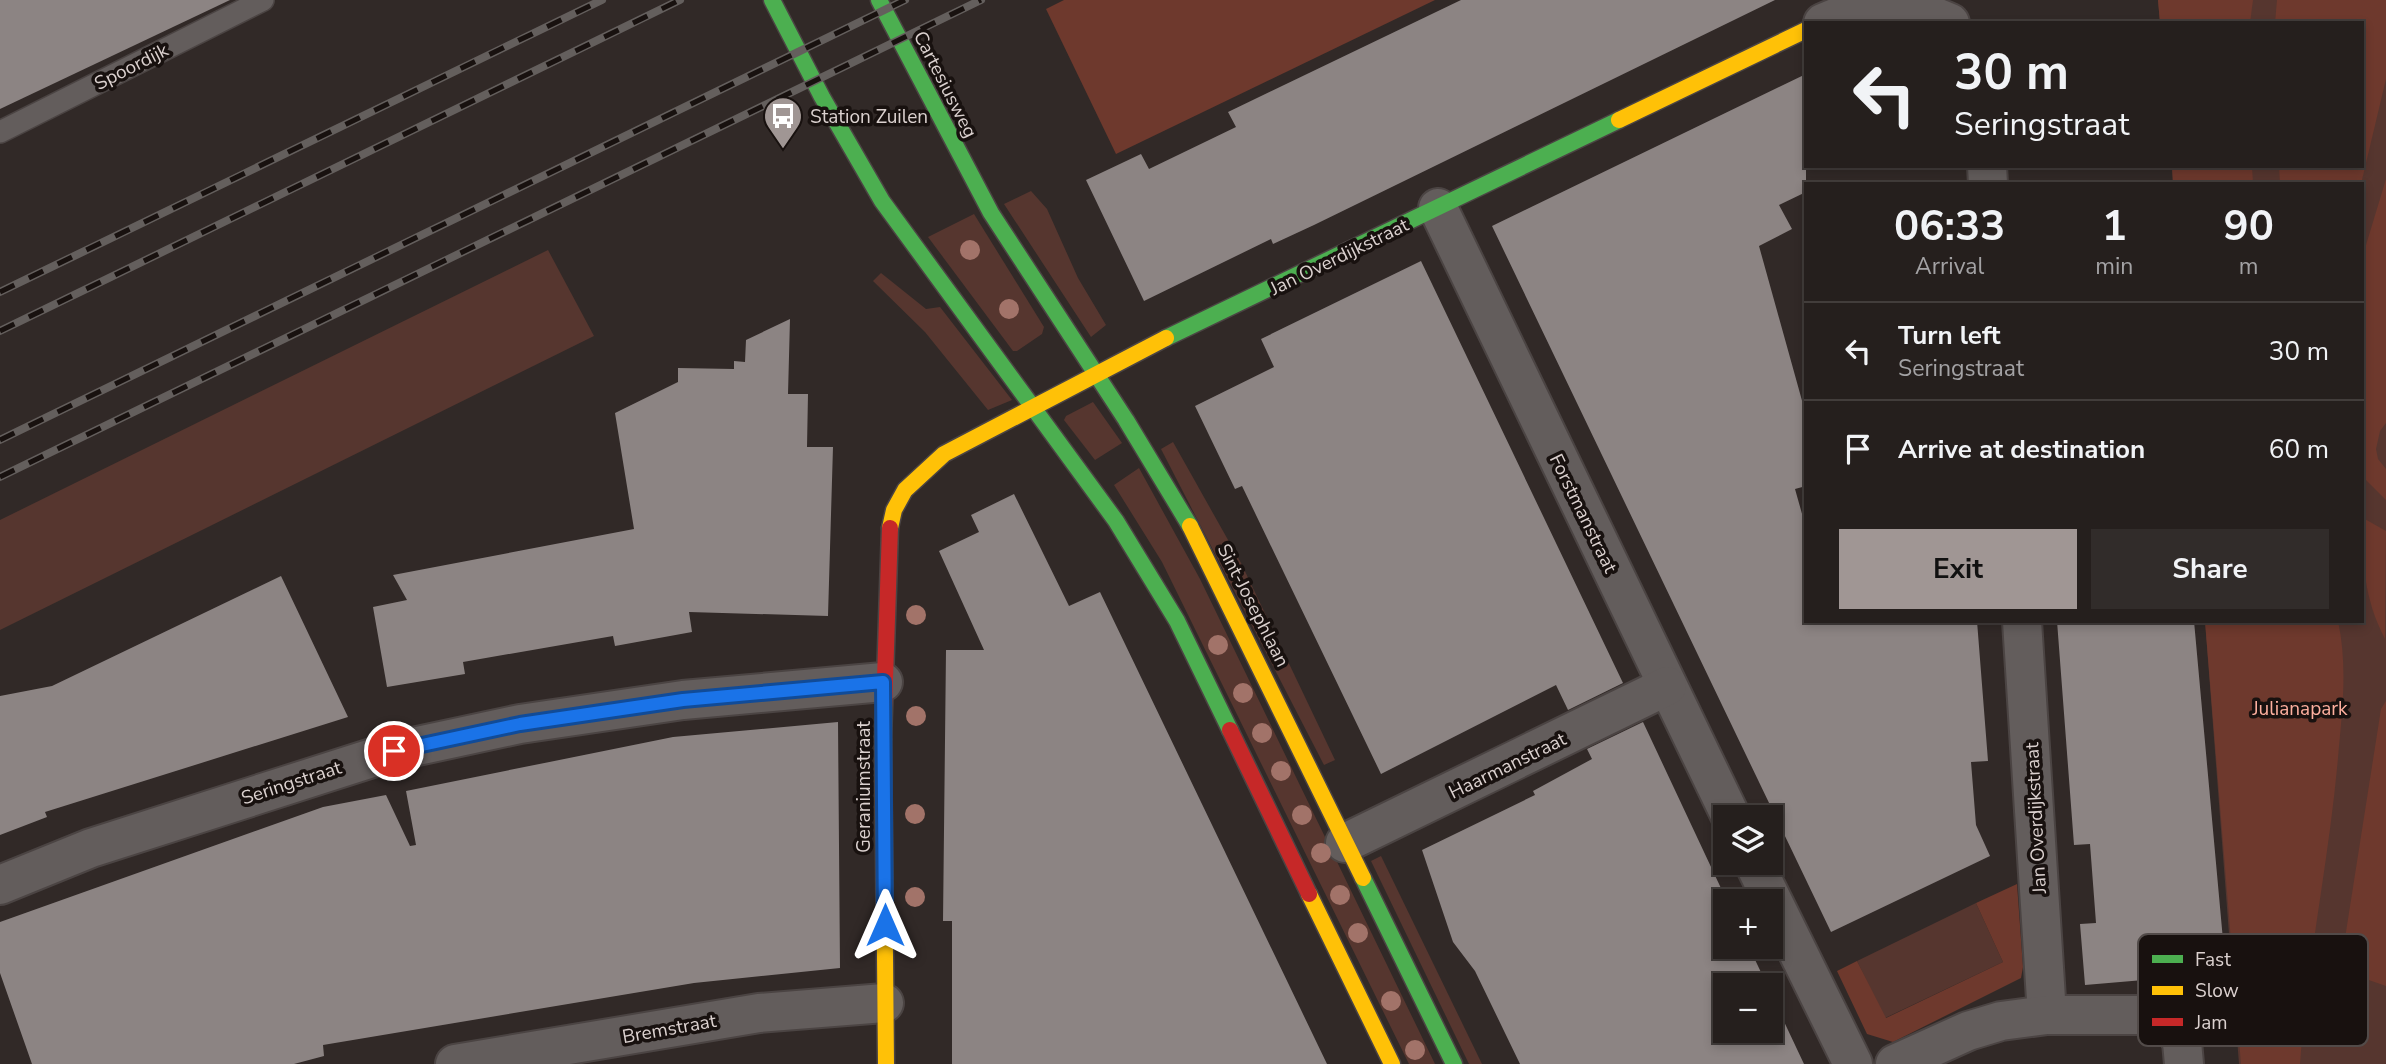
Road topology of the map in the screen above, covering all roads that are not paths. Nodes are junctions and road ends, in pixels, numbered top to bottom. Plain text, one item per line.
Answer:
1 (263, 0) edge
2 (772, 0) edge
3 (880, 0) edge
4 (1827, 21) edge
5 (1947, 21) edge
6 (1804, 31) edge
7 (0, 132) edge
8 (976, 187) joint
9 (1438, 208) junction
10 (1097, 374) junction
11 (1032, 406) junction
12 (894, 510) joint
13 (2022, 623) edge
14 (883, 682) junction
15 (1667, 686) junction
16 (1725, 805) edge
17 (1345, 842) junction
18 (1760, 875) edge
19 (0, 885) edge
20 (884, 1003) junction
21 (2047, 1015) junction
22 (2138, 1015) edge
23 (2183, 1046) edge
24 (455, 1064) edge
25 (886, 1064) edge
26 (1392, 1064) edge
27 (1454, 1064) edge
28 (1853, 1064) edge
29 (1895, 1064) edge
30 (2185, 1064) edge

1 - 7 lane, Spoordijk
2 - 11 main road
3 - 8 main road, Cartesiusweg
4 - 5 street
6 - 9 main road, Jan Overdijkstraat
8 - 10 main road, Sint-Josephlaan
9 - 10 main road, Jan Overdijkstraat
9 - 15 street, Forstmanstraat
10 - 11 main road, Jan Overdijkstraat
10 - 17 main road, Sint-Josephlaan
11 - 12 main road, Jan Overdijkstraat
11 - 26 main road
12 - 14 main road, Geraniumstraat
13 - 21 street, Jan Overdijkstraat
14 - 19 street, Seringstraat
14 - 20 main road, Geraniumstraat
15 - 16 street, Forstmanstraat
15 - 17 street, Haarmanstraat
17 - 27 main road, Sint-Josephlaan
18 - 28 street
20 - 24 street, Bremstraat
20 - 25 main road, Geraniumstraat
21 - 22 street
21 - 29 street
23 - 30 street

